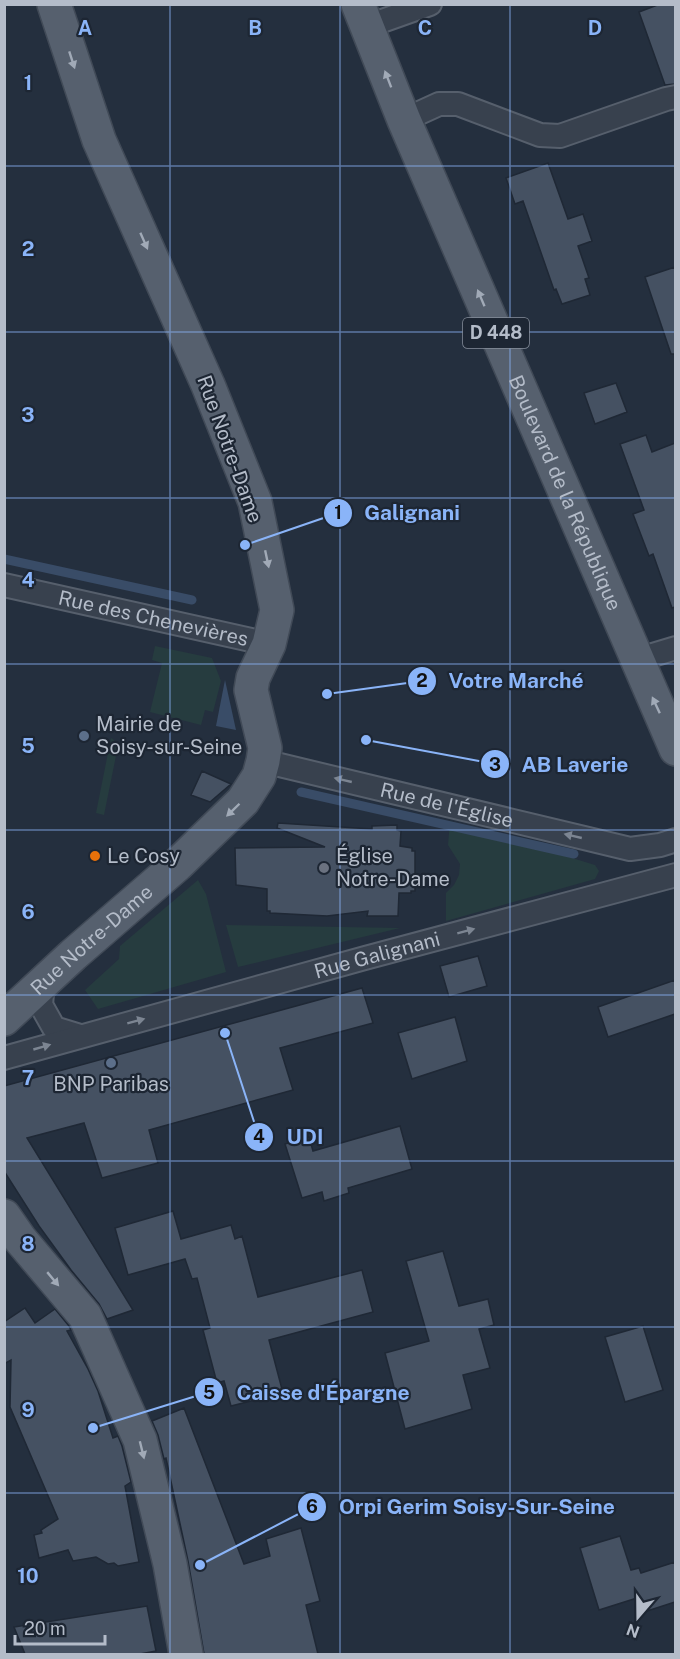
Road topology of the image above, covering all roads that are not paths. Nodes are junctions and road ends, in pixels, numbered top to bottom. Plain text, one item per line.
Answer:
1 (54, 4) edge
2 (430, 4) edge
3 (363, 15) edge
4 (675, 97) edge
5 (404, 120) junction
6 (4, 585) edge
7 (269, 644) junction
8 (675, 648) edge
9 (636, 660) junction
10 (675, 749) edge
11 (263, 761) junction
12 (675, 840) edge
13 (630, 849) junction
14 (675, 875) edge
15 (644, 885) junction
16 (43, 982) junction
17 (4, 1019) edge
18 (80, 1036) junction
19 (4, 1058) edge
20 (4, 1216) edge
21 (186, 1654) edge

1 -> 7 main road, Rue Notre-Dame
2 - 3 street
5 -> 3 main road, Boulevard de la République / D 448
4 - 5 street
9 -> 5 main road, Boulevard de la République / D 448
6 - 7 street, Rue des Chenevières
7 - 11 main road, Rue Notre-Dame
8 - 9 street
10 -> 9 main road, Boulevard de la République / D 448
13 -> 11 street, Rue de l'Église
11 -> 16 main road, Rue Notre-Dame
12 - 13 street, Rue de l'Église
13 - 15 street
14 - 15 street, Rue Galignani
18 -> 15 street, Rue Galignani
16 - 17 main road, Rue Notre-Dame
16 - 18 street
19 -> 18 street, Rue Galignani
20 -> 21 main road

